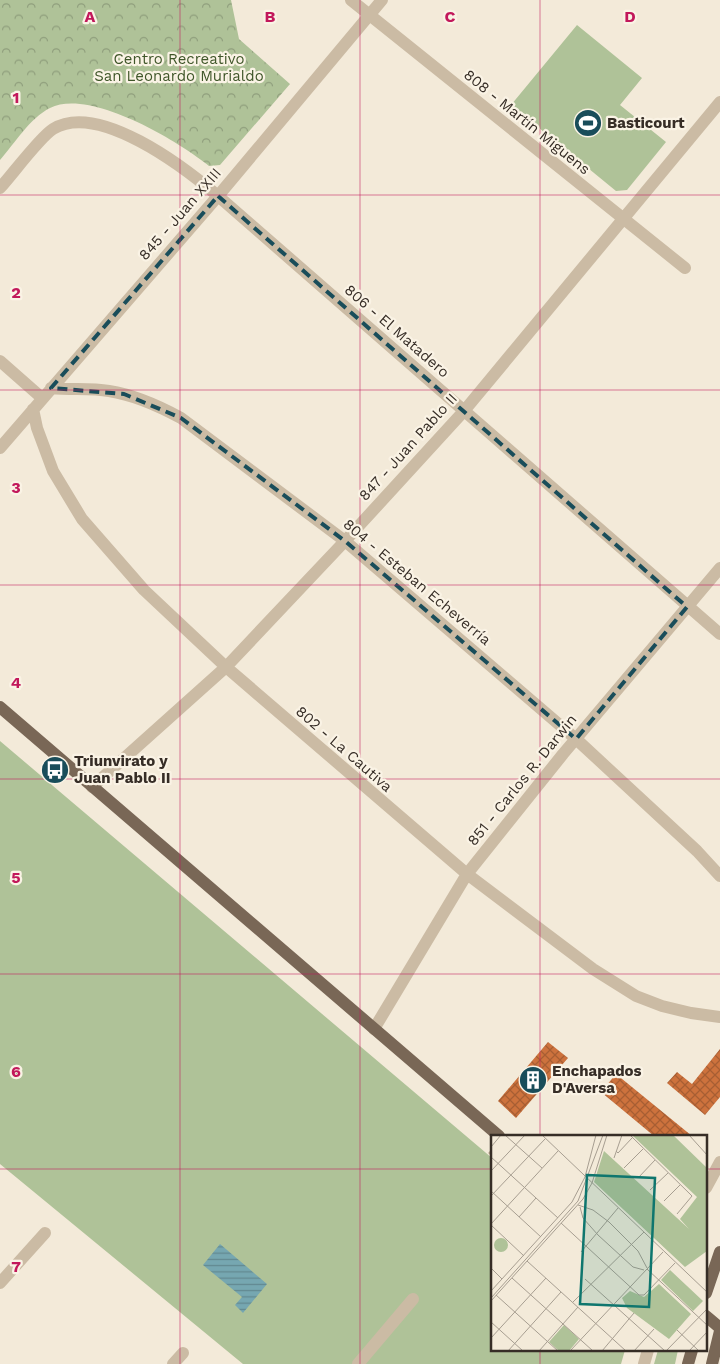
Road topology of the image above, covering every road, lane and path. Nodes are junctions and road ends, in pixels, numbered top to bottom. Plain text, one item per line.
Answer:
1 (351, 0) edge
2 (382, 0) edge
3 (369, 15) junction
4 (720, 102) edge
5 (0, 188) edge
6 (218, 196) junction
7 (622, 220) junction
8 (685, 268) dead end
9 (0, 361) edge
10 (51, 388) junction
11 (42, 398) junction
12 (33, 409) junction
13 (464, 411) junction
14 (0, 448) edge
15 (345, 540) junction
16 (720, 568) edge
17 (687, 607) junction
18 (720, 634) edge
19 (226, 667) junction
20 (0, 707) edge
21 (576, 738) junction
22 (92, 787) junction
23 (467, 874) junction
24 (720, 876) edge
25 (720, 1017) edge
26 (374, 1029) junction
27 (498, 1135) edge
28 (720, 1162) edge
29 (708, 1184) edge
30 (45, 1233) dead end
31 (720, 1252) edge
32 (0, 1283) edge
33 (708, 1287) edge
34 (413, 1299) dead end
35 (708, 1318) edge
36 (720, 1329) edge
37 (183, 1353) dead end
38 (173, 1364) edge
39 (358, 1364) edge
40 (712, 1364) edge

1 - 3 street, 808 - Martín Miguens
2 - 3 street, 845 - Juan XXIII
3 - 6 street, 845 - Juan XXIII
3 - 7 street, 808 - Martín Miguens
4 - 7 street, 847 - Juan Pablo II
5 - 6 street, 806 - El Matadero
6 - 10 street, 845 - Juan XXIII
6 - 13 street, 806 - El Matadero
7 - 8 street, 808 - Martín Miguens
7 - 13 street, 847 - Juan Pablo II
9 - 11 street
10 - 11 street, 845 - Juan XXIII
10 - 15 street, 804 - Esteban Echeverría
11 - 12 street, 845 - Juan XXIII
12 - 14 street, 845 - Juan XXIII
12 - 19 street, 802 - La Cautiva
13 - 15 street, 847 - Juan Pablo II
13 - 17 street, 806 - El Matadero
15 - 19 street, 847 - Juan Pablo II
15 - 21 street, 804 - Esteban Echeverría
16 - 17 street, 851 - Carlos R. Darwin
17 - 18 street, 806 - El Matadero
17 - 21 street, 851 - Carlos R. Darwin
19 - 22 street, 847 - Juan Pablo II
19 - 23 street, 802 - La Cautiva
20 - 22 main road
21 - 23 street, 851 - Carlos R. Darwin
21 - 24 street, 804 - Esteban Echeverría
22 - 26 main road
23 - 25 street, 802 - La Cautiva
23 - 26 street, 851 - Carlos R. Darwin
26 - 27 main road
28 - 29 street
30 - 32 street
31 - 33 main road
34 - 39 street
35 - 36 main road
36 - 40 main road
37 - 38 street

